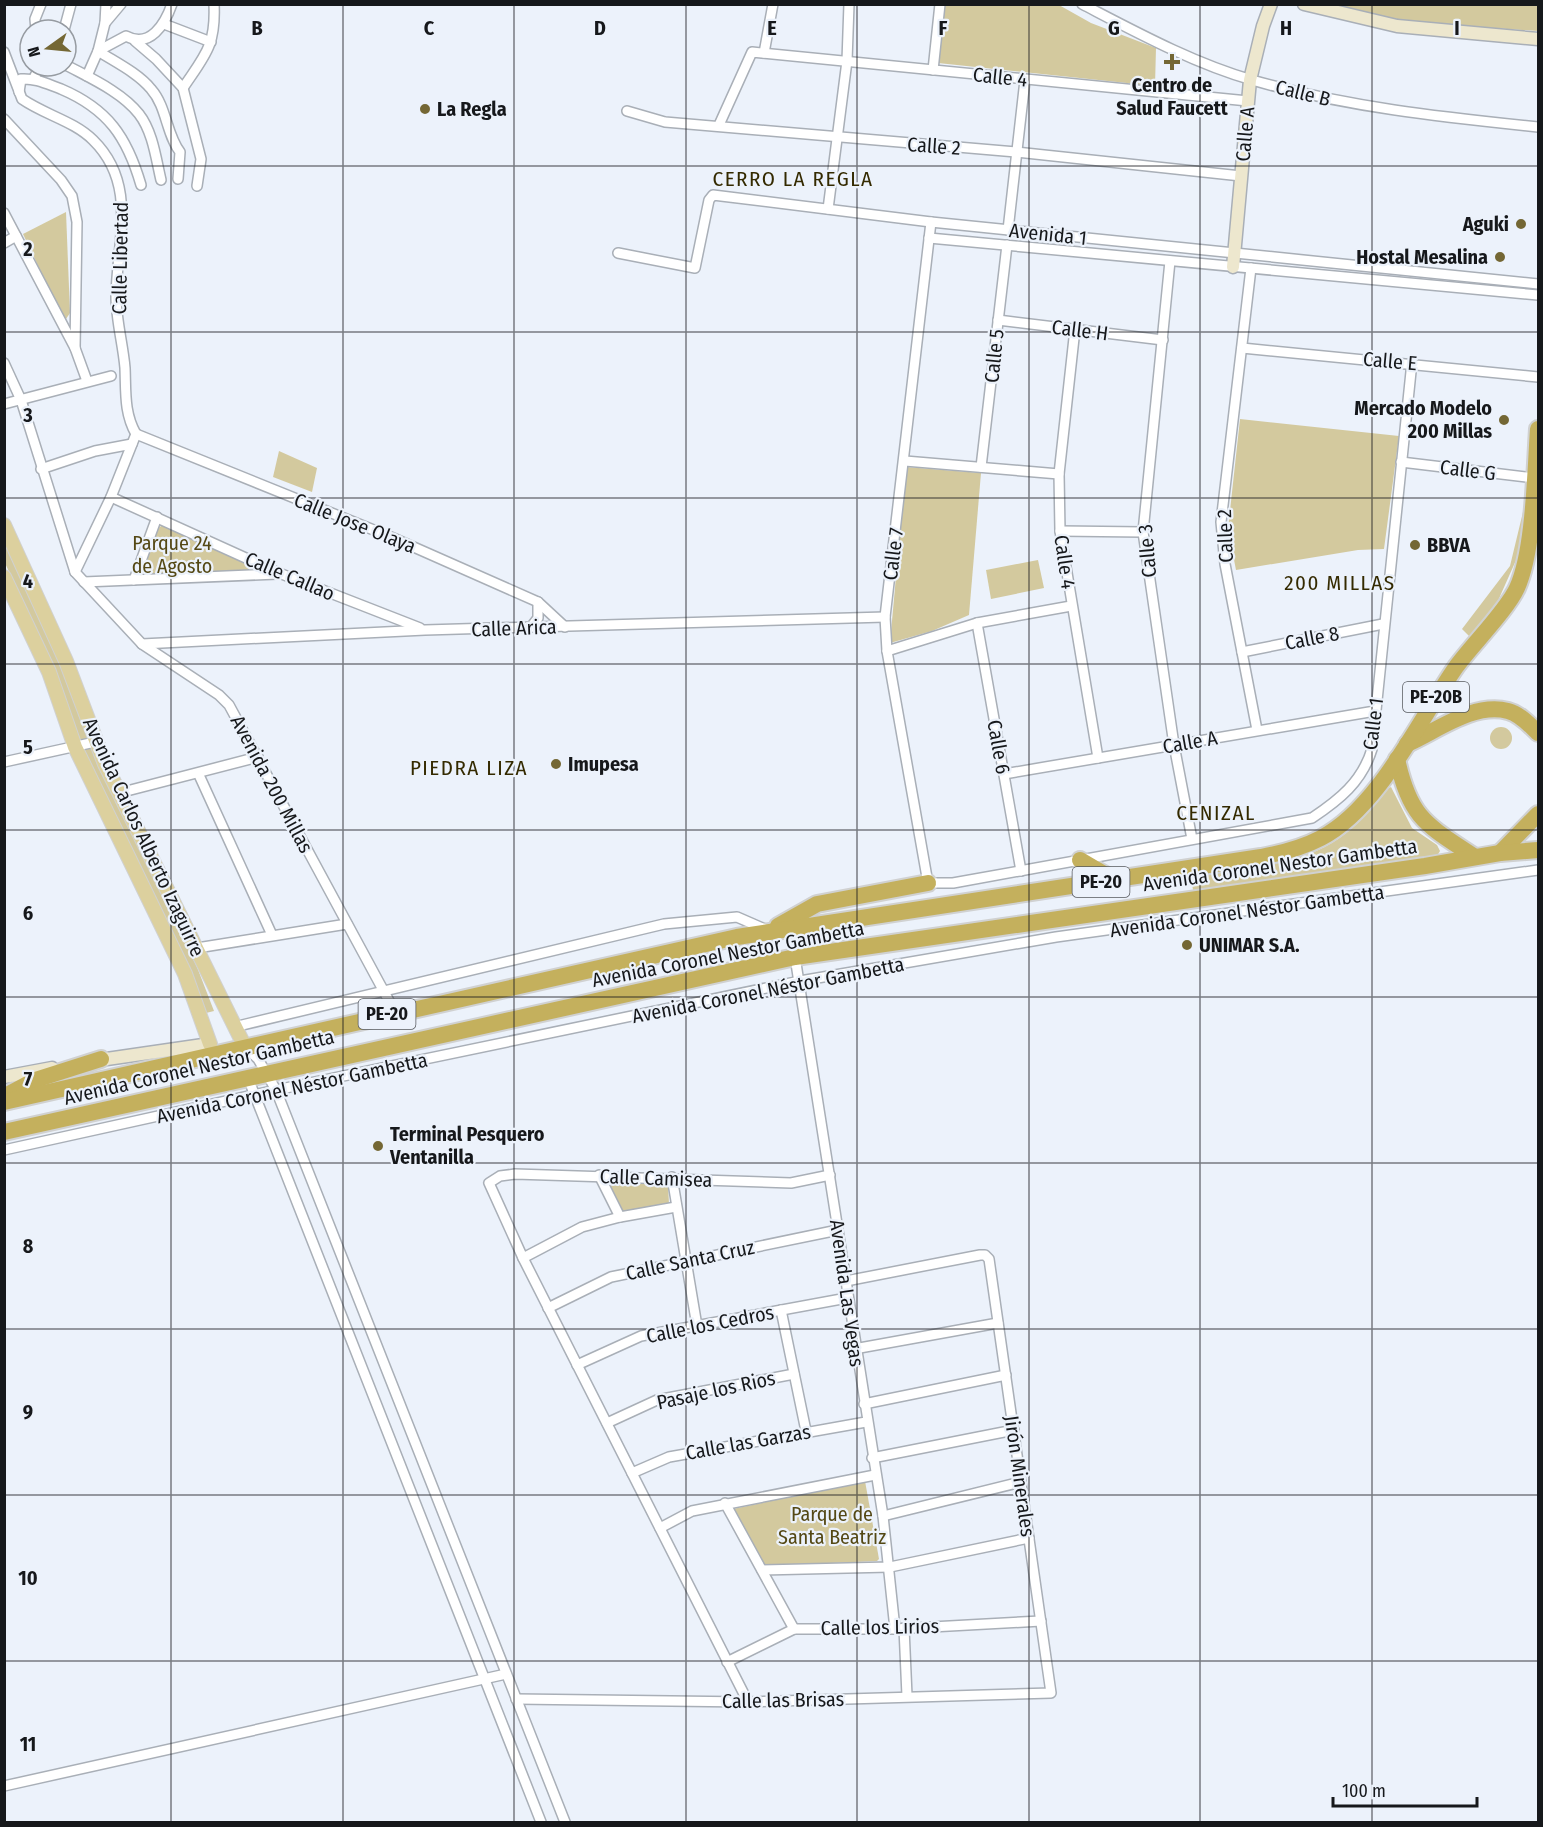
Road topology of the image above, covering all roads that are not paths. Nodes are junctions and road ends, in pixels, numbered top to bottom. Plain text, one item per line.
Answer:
1 (41, 4) edge
2 (106, 4) edge
3 (121, 4) edge
4 (172, 4) edge
5 (214, 4) edge
6 (773, 4) edge
7 (849, 4) edge
8 (940, 4) edge
9 (1082, 4) edge
10 (1271, 4) edge
11 (1304, 4) edge
12 (35, 18) edge
13 (105, 23) junction
14 (164, 24) junction
15 (1539, 39) edge
16 (135, 41) junction
17 (211, 42) junction
18 (98, 51) junction
19 (4, 52) edge
20 (764, 53) junction
21 (847, 61) junction
22 (933, 70) junction
23 (78, 71) edge
24 (87, 76) junction
25 (34, 78) joint
26 (1025, 80) junction
27 (1250, 80) junction
28 (183, 88) junction
29 (19, 92) junction
30 (1248, 101) junction
31 (627, 111) dead end
32 (4, 119) edge
33 (719, 125) junction
34 (1539, 127) edge
35 (838, 138) junction
36 (1016, 152) junction
37 (1241, 176) junction
38 (178, 179) dead end
39 (161, 180) dead end
40 (141, 184) dead end
41 (196, 186) dead end
42 (828, 209) junction
43 (4, 213) edge
44 (931, 222) junction
45 (1008, 230) junction
46 (16, 236) junction
47 (929, 238) junction
48 (4, 243) edge
49 (1007, 245) junction
50 (618, 253) dead end
51 (1234, 253) junction
52 (1170, 261) junction
53 (1233, 267) junction
54 (1251, 268) junction
55 (1539, 284) edge
56 (1539, 295) edge
57 (998, 320) junction
58 (1075, 329) junction
59 (1163, 340) junction
60 (75, 348) junction
61 (1242, 348) junction
62 (1412, 362) junction
63 (4, 363) edge
64 (111, 376) dead end
65 (1539, 376) edge
66 (87, 381) junction
67 (21, 400) junction
68 (4, 404) edge
69 (1539, 429) edge
70 (136, 434) junction
71 (132, 444) junction
72 (905, 460) junction
73 (1401, 462) junction
74 (981, 467) junction
75 (41, 468) junction
76 (1059, 474) junction
77 (1534, 478) junction
78 (111, 497) junction
79 (157, 517) junction
80 (5, 526) edge
81 (1060, 531) junction
82 (1143, 532) junction
83 (11, 552) edge
84 (75, 572) junction
85 (279, 573) junction
86 (4, 577) edge
87 (134, 580) junction
88 (84, 582) junction
89 (538, 602) junction
90 (1071, 606) junction
91 (391, 617) junction
92 (885, 617) junction
93 (977, 623) junction
94 (1383, 624) junction
95 (531, 627) junction
96 (565, 627) junction
97 (425, 630) junction
98 (389, 632) junction
99 (142, 644) junction
100 (887, 651) junction
101 (1242, 652) junction
102 (1375, 711) junction
103 (1522, 718) junction
104 (1257, 730) junction
105 (1539, 733) edge
106 (95, 742) junction
107 (1407, 744) junction
108 (1174, 745) junction
109 (75, 747) junction
110 (1539, 748) edge
111 (258, 757) junction
112 (1098, 758) junction
113 (1396, 759) junction
114 (4, 762) edge
115 (1004, 774) junction
116 (199, 775) junction
117 (119, 793) junction
118 (1537, 813) edge
119 (1192, 839) junction
120 (1539, 850) edge
121 (1500, 853) junction
122 (1475, 857) junction
123 (1080, 860) junction
124 (1539, 870) edge
125 (1021, 871) junction
126 (1114, 880) junction
127 (928, 883) junction
128 (347, 924) junction
129 (769, 930) junction
130 (272, 935) junction
131 (197, 948) junction
132 (795, 957) junction
133 (800, 981) junction
134 (383, 991) junction
135 (395, 1012) junction
136 (234, 1027) junction
137 (210, 1044) junction
138 (245, 1047) junction
139 (101, 1059) junction
140 (268, 1073) junction
141 (4, 1077) edge
142 (248, 1078) junction
143 (276, 1090) junction
144 (255, 1094) junction
145 (4, 1096) edge
146 (4, 1102) edge
147 (4, 1132) edge
148 (4, 1150) edge
149 (599, 1175) junction
150 (830, 1175) junction
151 (672, 1177) junction
152 (676, 1207) junction
153 (620, 1217) junction
154 (327, 1218) junction
155 (308, 1226) junction
156 (838, 1230) junction
157 (523, 1258) junction
158 (685, 1261) junction
159 (846, 1281) junction
160 (847, 1298) junction
161 (548, 1308) junction
162 (781, 1310) junction
163 (998, 1323) junction
164 (697, 1326) junction
165 (854, 1348) junction
166 (577, 1365) junction
167 (794, 1374) junction
168 (1006, 1375) junction
169 (864, 1404) junction
170 (866, 1422) junction
171 (607, 1423) junction
172 (1014, 1430) junction
173 (806, 1431) junction
174 (872, 1458) junction
175 (632, 1473) junction
176 (875, 1475) junction
177 (1021, 1482) junction
178 (725, 1503) junction
179 (883, 1516) junction
180 (660, 1528) junction
181 (1029, 1538) junction
182 (890, 1567) junction
183 (762, 1570) junction
184 (1041, 1621) junction
185 (899, 1628) junction
186 (794, 1629) junction
187 (728, 1662) junction
188 (506, 1674) junction
189 (483, 1679) junction
190 (1051, 1693) joint
191 (907, 1696) junction
192 (516, 1699) junction
193 (748, 1702) junction
194 (4, 1786) edge
195 (541, 1822) edge
196 (565, 1822) edge

1 - 12 street
2 - 13 street
3 - 13 street
4 - 14 street
5 - 17 street
6 - 20 street
7 - 21 street
8 - 22 street
9 - 27 street, Calle B
10 - 27 street, Calle A
11 - 15 street
13 - 18 street
14 - 16 street
14 - 17 street
16 - 18 street
16 - 28 street
17 - 28 street
18 - 24 street
18 - 38 street
19 - 29 street, Calle Libertad
20 - 21 street, Calle 4
20 - 33 street, Calle 4
21 - 22 street, Calle 4
21 - 35 street
22 - 26 street, Calle 4
23 - 24 street
24 - 39 street
25 - 29 street
25 - 40 street
26 - 30 street, Calle 4
26 - 36 street
27 - 30 street, Calle A
27 - 34 street, Calle B
28 - 41 street
29 - 70 street, Calle Libertad
30 - 37 street, Calle A
31 - 33 street, Calle 2
32 - 60 street
33 - 35 street, Calle 2
35 - 36 street, Calle 2
35 - 42 street
36 - 37 street, Calle 2
36 - 45 street
37 - 51 street, Calle A
42 - 44 street, Avenida 1
42 - 50 street, Avenida 1
43 - 46 street
44 - 45 street, Avenida 1
44 - 47 street, Calle 7
45 - 51 street, Avenida 1
46 - 48 street
46 - 60 street
47 - 49 street, Avenida 1
47 - 72 street, Calle 7
49 - 52 street, Avenida 1
49 - 57 street, Calle 5
51 - 53 street, Calle A
51 - 55 street, Avenida 1
52 - 53 street, Avenida 1
52 - 59 street, Calle 3
53 - 54 street, Avenida 1
54 - 56 street, Avenida 1
54 - 61 street, Calle 2
57 - 58 street, Calle H
57 - 74 street, Calle 5
58 - 59 street, Calle H
58 - 76 street, Calle 4
59 - 82 street, Calle 3
60 - 66 street
61 - 62 street, Calle E
61 - 101 street, Calle 2
62 - 65 street, Calle E
62 - 73 street, Calle 1
63 - 67 street, Avenida 200 Millas
64 - 66 street
66 - 67 street
67 - 68 street
67 - 75 street, Avenida 200 Millas
69 - 77 highway, PE-20B
70 - 71 street
70 - 89 street, Calle Jose Olaya
71 - 75 street
71 - 78 street
72 - 74 street
72 - 92 street, Calle 7
73 - 77 street, Calle G
73 - 94 street, Calle 1
74 - 76 street
75 - 84 street, Avenida 200 Millas
76 - 81 street, Calle 4
77 - 107 highway, PE-20B
78 - 79 street, Calle Callao
78 - 84 street
79 - 85 street, Calle Callao
79 - 87 street
80 - 83 main road, Avenida Carlos Alberto Izaguirre
81 - 82 street
81 - 90 street, Calle 4
82 - 108 street, Calle 3
83 - 106 main road, Avenida Carlos Alberto Izaguirre
84 - 88 street, Avenida 200 Millas
85 - 87 street
85 - 91 street, Calle Callao
86 - 109 main road, Avenida Carlos Alberto Izaguirre
87 - 88 street
88 - 99 street, Avenida 200 Millas
89 - 95 street
89 - 96 street, Calle Jose Olaya
90 - 93 street
90 - 112 street, Calle 4
91 - 97 street, Calle Callao
91 - 98 street
92 - 96 street, Calle Arica
92 - 100 street, Calle 7
93 - 100 street
93 - 115 street, Calle 6
94 - 101 street, Calle 8
94 - 102 street, Calle 1
95 - 96 street, Calle Arica
95 - 97 street, Calle Arica
97 - 98 street, Calle Arica
98 - 99 street, Calle Arica
99 - 111 street, Avenida 200 Millas
100 - 127 street, Calle 7
101 - 104 street, Calle 2
102 - 104 street, Calle A
102 - 119 street, Calle 1
103 - 105 highway
103 - 107 highway, PE-20
103 - 110 highway
104 - 108 street, Calle A
106 - 109 street
106 - 117 main road, Avenida Carlos Alberto Izaguirre
107 - 113 highway, Avenida Coronel Nestor Gambetta / PE-20
108 - 112 street, Calle A
108 - 119 street, Calle 3
109 - 114 street
109 - 137 main road, Avenida Carlos Alberto Izaguirre
111 - 116 street
111 - 128 street, Avenida 200 Millas
112 - 115 street, Calle A
113 - 122 highway
113 - 126 highway, Avenida Coronel Nestor Gambetta / PE-20
115 - 125 street, Calle 6
116 - 117 street
116 - 130 street
117 - 131 main road, Avenida Carlos Alberto Izaguirre
118 - 121 highway
119 - 123 street, Calle 1
120 - 121 highway, Avenida Coronel Nestor Gambetta / PE-20
121 - 122 highway, Avenida Coronel Nestor Gambetta / PE-20
122 - 132 highway, Avenida Coronel Nestor Gambetta / PE-20
123 - 125 street, Calle 1
123 - 126 highway
124 - 133 street, Avenida Coronel Néstor Gambetta
125 - 127 street, Calle 1
126 - 129 highway, Avenida Coronel Nestor Gambetta / PE-20
127 - 129 highway
128 - 130 street
128 - 134 street, Avenida 200 Millas
129 - 134 street
129 - 135 highway, Avenida Coronel Nestor Gambetta / PE-20
130 - 131 street
131 - 136 main road, Avenida Carlos Alberto Izaguirre
132 - 133 street, Avenida Las Vegas
132 - 140 highway, Avenida Coronel Nestor Gambetta / PE-20
133 - 143 street, Avenida Coronel Néstor Gambetta
133 - 150 street, Avenida Las Vegas
134 - 135 street, Avenida 200 Millas
134 - 136 street
135 - 138 highway, Avenida Coronel Nestor Gambetta / PE-20
136 - 138 main road, Avenida Carlos Alberto Izaguirre
137 - 138 highway
137 - 139 street
138 - 140 street
138 - 146 highway, Avenida Coronel Nestor Gambetta / PE-20
139 - 141 street
139 - 145 highway
140 - 142 highway, Avenida Coronel Nestor Gambetta / PE-20
140 - 143 street
142 - 144 street
142 - 147 highway, Avenida Coronel Nestor Gambetta / PE-20
143 - 144 street, Avenida Coronel Néstor Gambetta
143 - 154 street
144 - 148 street, Avenida Coronel Néstor Gambetta
144 - 155 street
149 - 151 street, Calle Camisea
149 - 153 street
149 - 157 street, Calle Camisea
150 - 151 street, Calle Camisea
150 - 156 street, Avenida Las Vegas
151 - 152 street
152 - 153 street
152 - 158 street
153 - 157 street
154 - 155 street
154 - 188 street
155 - 189 street
156 - 158 street, Calle Santa Cruz
156 - 159 street, Avenida Las Vegas
157 - 161 street
158 - 161 street, Calle Santa Cruz
158 - 164 street
159 - 160 street, Avenida Las Vegas
159 - 163 street, Jirón Minerales
160 - 162 street, Calle los Cedros
160 - 165 street, Avenida Las Vegas
161 - 166 street
162 - 164 street, Calle los Cedros
162 - 167 street
163 - 165 street
163 - 168 street, Jirón Minerales
164 - 166 street, Calle los Cedros
165 - 169 street, Avenida Las Vegas
166 - 171 street
167 - 171 street, Pasaje los Rios
167 - 173 street
168 - 169 street
168 - 172 street, Jirón Minerales
169 - 170 street, Avenida Las Vegas
170 - 173 street, Calle las Garzas
170 - 174 street, Avenida Las Vegas
171 - 175 street
172 - 174 street
172 - 177 street, Jirón Minerales
173 - 175 street, Calle las Garzas
174 - 176 street, Avenida Las Vegas
175 - 180 street
176 - 178 street
176 - 179 street, Avenida Las Vegas
177 - 179 street
177 - 181 street, Jirón Minerales
178 - 180 street
178 - 183 street
179 - 182 street, Avenida Las Vegas
180 - 187 street
181 - 182 street
181 - 184 street, Jirón Minerales
182 - 183 street
182 - 185 street, Avenida Las Vegas
183 - 186 street
184 - 185 street, Calle los Lirios
184 - 190 street, Jirón Minerales
185 - 186 street, Calle los Lirios
185 - 191 street, Avenida Las Vegas
186 - 187 street, Calle los Lirios
187 - 193 street
188 - 189 street
188 - 192 street
189 - 194 street
189 - 195 street
190 - 191 street, Calle las Brisas
191 - 193 street, Calle las Brisas
192 - 193 street, Calle las Brisas
192 - 196 street

